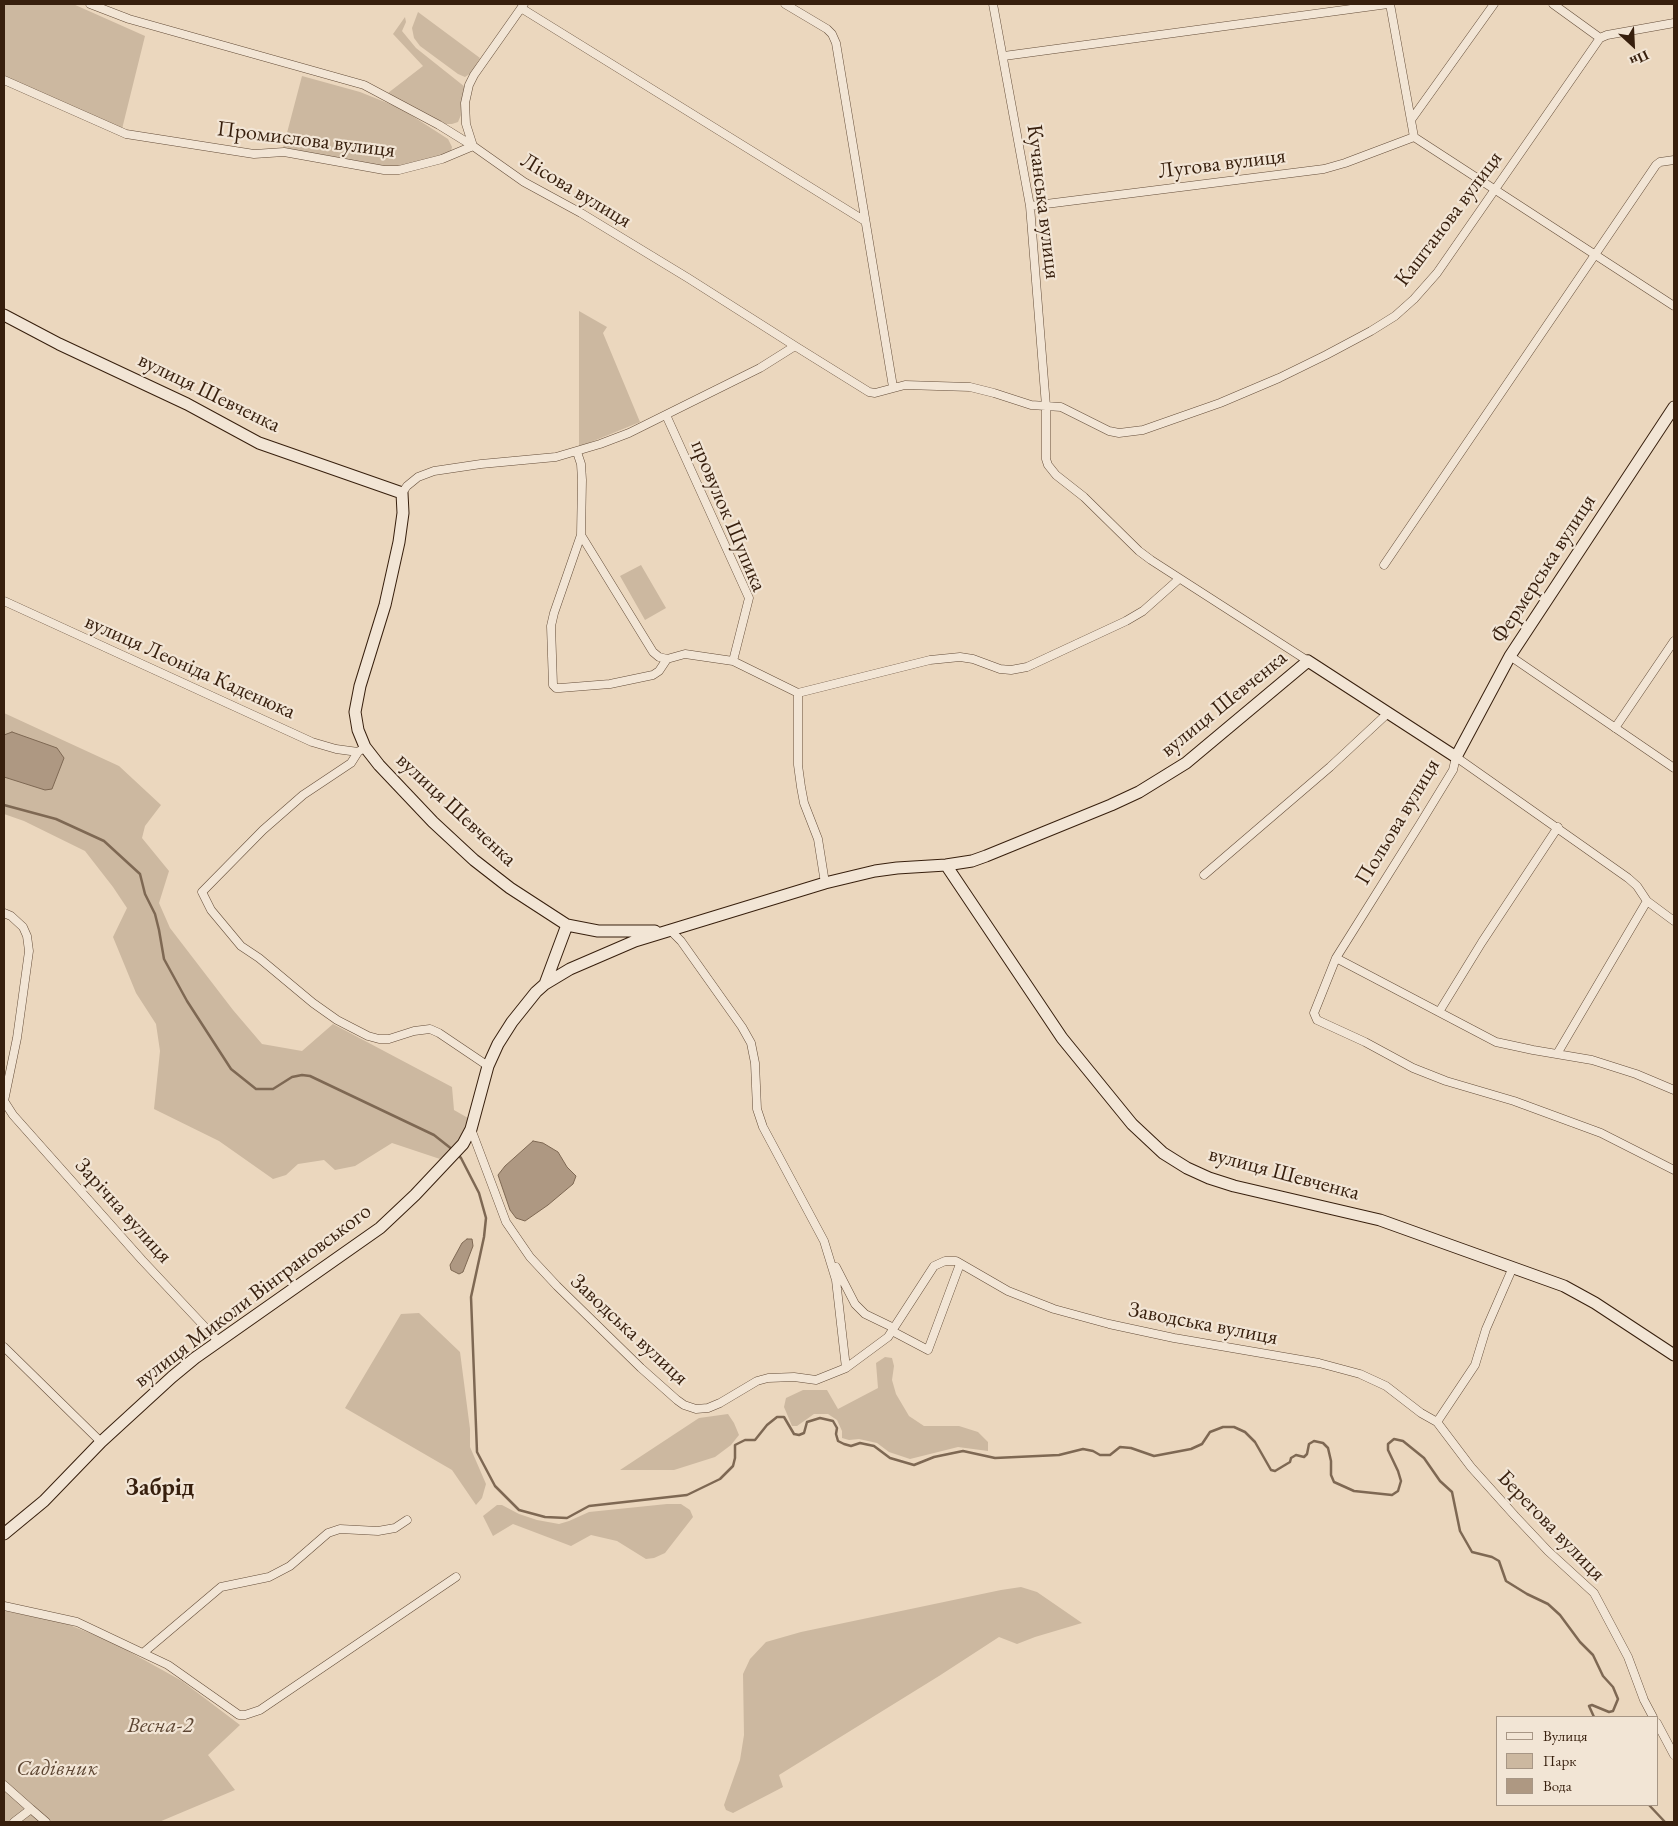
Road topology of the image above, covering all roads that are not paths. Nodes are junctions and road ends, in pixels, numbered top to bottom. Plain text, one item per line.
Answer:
1 (90, 4) edge
2 (785, 4) edge
3 (993, 4) edge
4 (1389, 4) edge
5 (1494, 4) edge
6 (1553, 4) edge
7 (523, 6) edge
8 (1674, 23) edge
9 (1600, 38) junction
10 (1004, 56) junction
11 (4, 80) edge
12 (1411, 120) junction
13 (1414, 138) junction
14 (473, 146) junction
15 (1674, 160) edge
16 (1495, 190) junction
17 (1030, 206) junction
18 (866, 221) junction
19 (1594, 254) junction
20 (1674, 306) edge
21 (4, 315) edge
22 (795, 346) junction
23 (893, 388) junction
24 (1046, 406) junction
25 (1674, 407) edge
26 (666, 415) junction
27 (577, 452) junction
28 (402, 493) junction
29 (581, 535) junction
30 (1384, 564) dead end
31 (1179, 579) junction
32 (4, 601) edge
33 (1674, 641) edge
34 (1510, 656) junction
35 (667, 659) junction
36 (733, 661) junction
37 (1308, 662) junction
38 (798, 693) junction
39 (1388, 713) junction
40 (1615, 728) junction
41 (361, 750) junction
42 (1456, 758) junction
43 (1674, 768) edge
44 (1558, 827) junction
45 (946, 865) junction
46 (1204, 875) dead end
47 (825, 883) junction
48 (1647, 901) junction
49 (4, 913) edge
50 (1674, 921) edge
51 (567, 926) junction
52 (671, 931) junction
53 (1336, 958) junction
54 (545, 984) junction
55 (1439, 1012) junction
56 (1557, 1054) junction
57 (488, 1066) junction
58 (1674, 1090) edge
59 (4, 1101) edge
60 (471, 1130) junction
61 (1674, 1170) edge
62 (824, 1241) junction
63 (960, 1264) junction
64 (1513, 1267) junction
65 (893, 1329) junction
66 (220, 1342) junction
67 (4, 1347) edge
68 (1674, 1355) edge
69 (846, 1368) junction
70 (1437, 1422) junction
71 (101, 1442) junction
72 (406, 1520) dead end
73 (4, 1534) edge
74 (456, 1578) dead end
75 (4, 1606) edge
76 (143, 1653) junction
77 (1652, 1716) edge
78 (1658, 1725) edge
79 (1674, 1755) edge
80 (4, 1785) edge
81 (31, 1809) junction
82 (14, 1822) edge
83 (46, 1822) edge

1 - 14 street, Промислова вулиця
2 - 18 street
3 - 10 street, Кучанська вулиця
4 - 10 street
4 - 12 street
5 - 12 street
6 - 9 street
7 - 14 street
7 - 18 street
8 - 9 street
9 - 16 street, Каштанова вулиця
10 - 17 street, Кучанська вулиця
11 - 14 street, Промислова вулиця
12 - 13 street
13 - 16 street
13 - 17 street, Лугова вулиця
14 - 22 street, Лісова вулиця
15 - 19 street
16 - 19 street
16 - 24 street, Каштанова вулиця
17 - 24 street, Кучанська вулиця
18 - 23 street
19 - 20 street
19 - 30 street
21 - 28 main road, вулиця Шевченка
22 - 23 street, Лісова вулиця
22 - 26 street
23 - 24 street, Каштанова вулиця
24 - 31 street, вулиця Шевченка
25 - 34 main road, Фермерська вулиця
26 - 27 street
26 - 36 street, провулок Шупика
27 - 28 street
27 - 29 street
28 - 41 main road, вулиця Шевченка
29 - 35 street
29 - 35 street
31 - 37 street, вулиця Шевченка
31 - 38 street
32 - 41 street, вулиця Леоніда Каденюка
33 - 40 street
34 - 40 street
34 - 42 main road, Фермерська вулиця
35 - 36 street
36 - 38 street
37 - 39 main road
37 - 45 main road, вулиця Шевченка
38 - 47 street
39 - 42 main road
39 - 46 street
40 - 43 street
41 - 51 main road, вулиця Шевченка
41 - 57 street
42 - 44 street, Польова вулиця
42 - 53 street, Польова вулиця
44 - 48 street, Польова вулиця
44 - 55 street
45 - 47 main road, вулиця Шевченка
45 - 64 main road, вулиця Шевченка
47 - 52 main road, вулиця Шевченка
48 - 50 street, Польова вулиця
48 - 56 street
49 - 59 street, Зарічна вулиця
51 - 52 main road, вулиця Шевченка
51 - 54 main road, вулиця Шевченка
52 - 54 main road, вулиця Шевченка
52 - 62 street
53 - 55 street
53 - 61 street, Польова вулиця
54 - 57 main road, вулиця Шевченка
55 - 56 street
56 - 58 street
57 - 60 main road, вулиця Миколи Вінграновського
59 - 66 street, Зарічна вулиця
60 - 66 main road, вулиця Миколи Вінграновського
60 - 69 street, Заводська вулиця
62 - 65 street
62 - 69 street
63 - 65 street, Заводська вулиця
63 - 65 street
63 - 70 street, Заводська вулиця
64 - 68 main road, вулиця Шевченка
64 - 70 street
65 - 69 street, Заводська вулиця
66 - 71 main road, вулиця Миколи Вінграновського
67 - 71 street
70 - 77 street, Берегова вулиця
71 - 73 main road, вулиця Миколи Вінграновського
72 - 76 street
74 - 76 street
75 - 76 street
78 - 79 street
80 - 81 street
81 - 82 street
81 - 83 street

